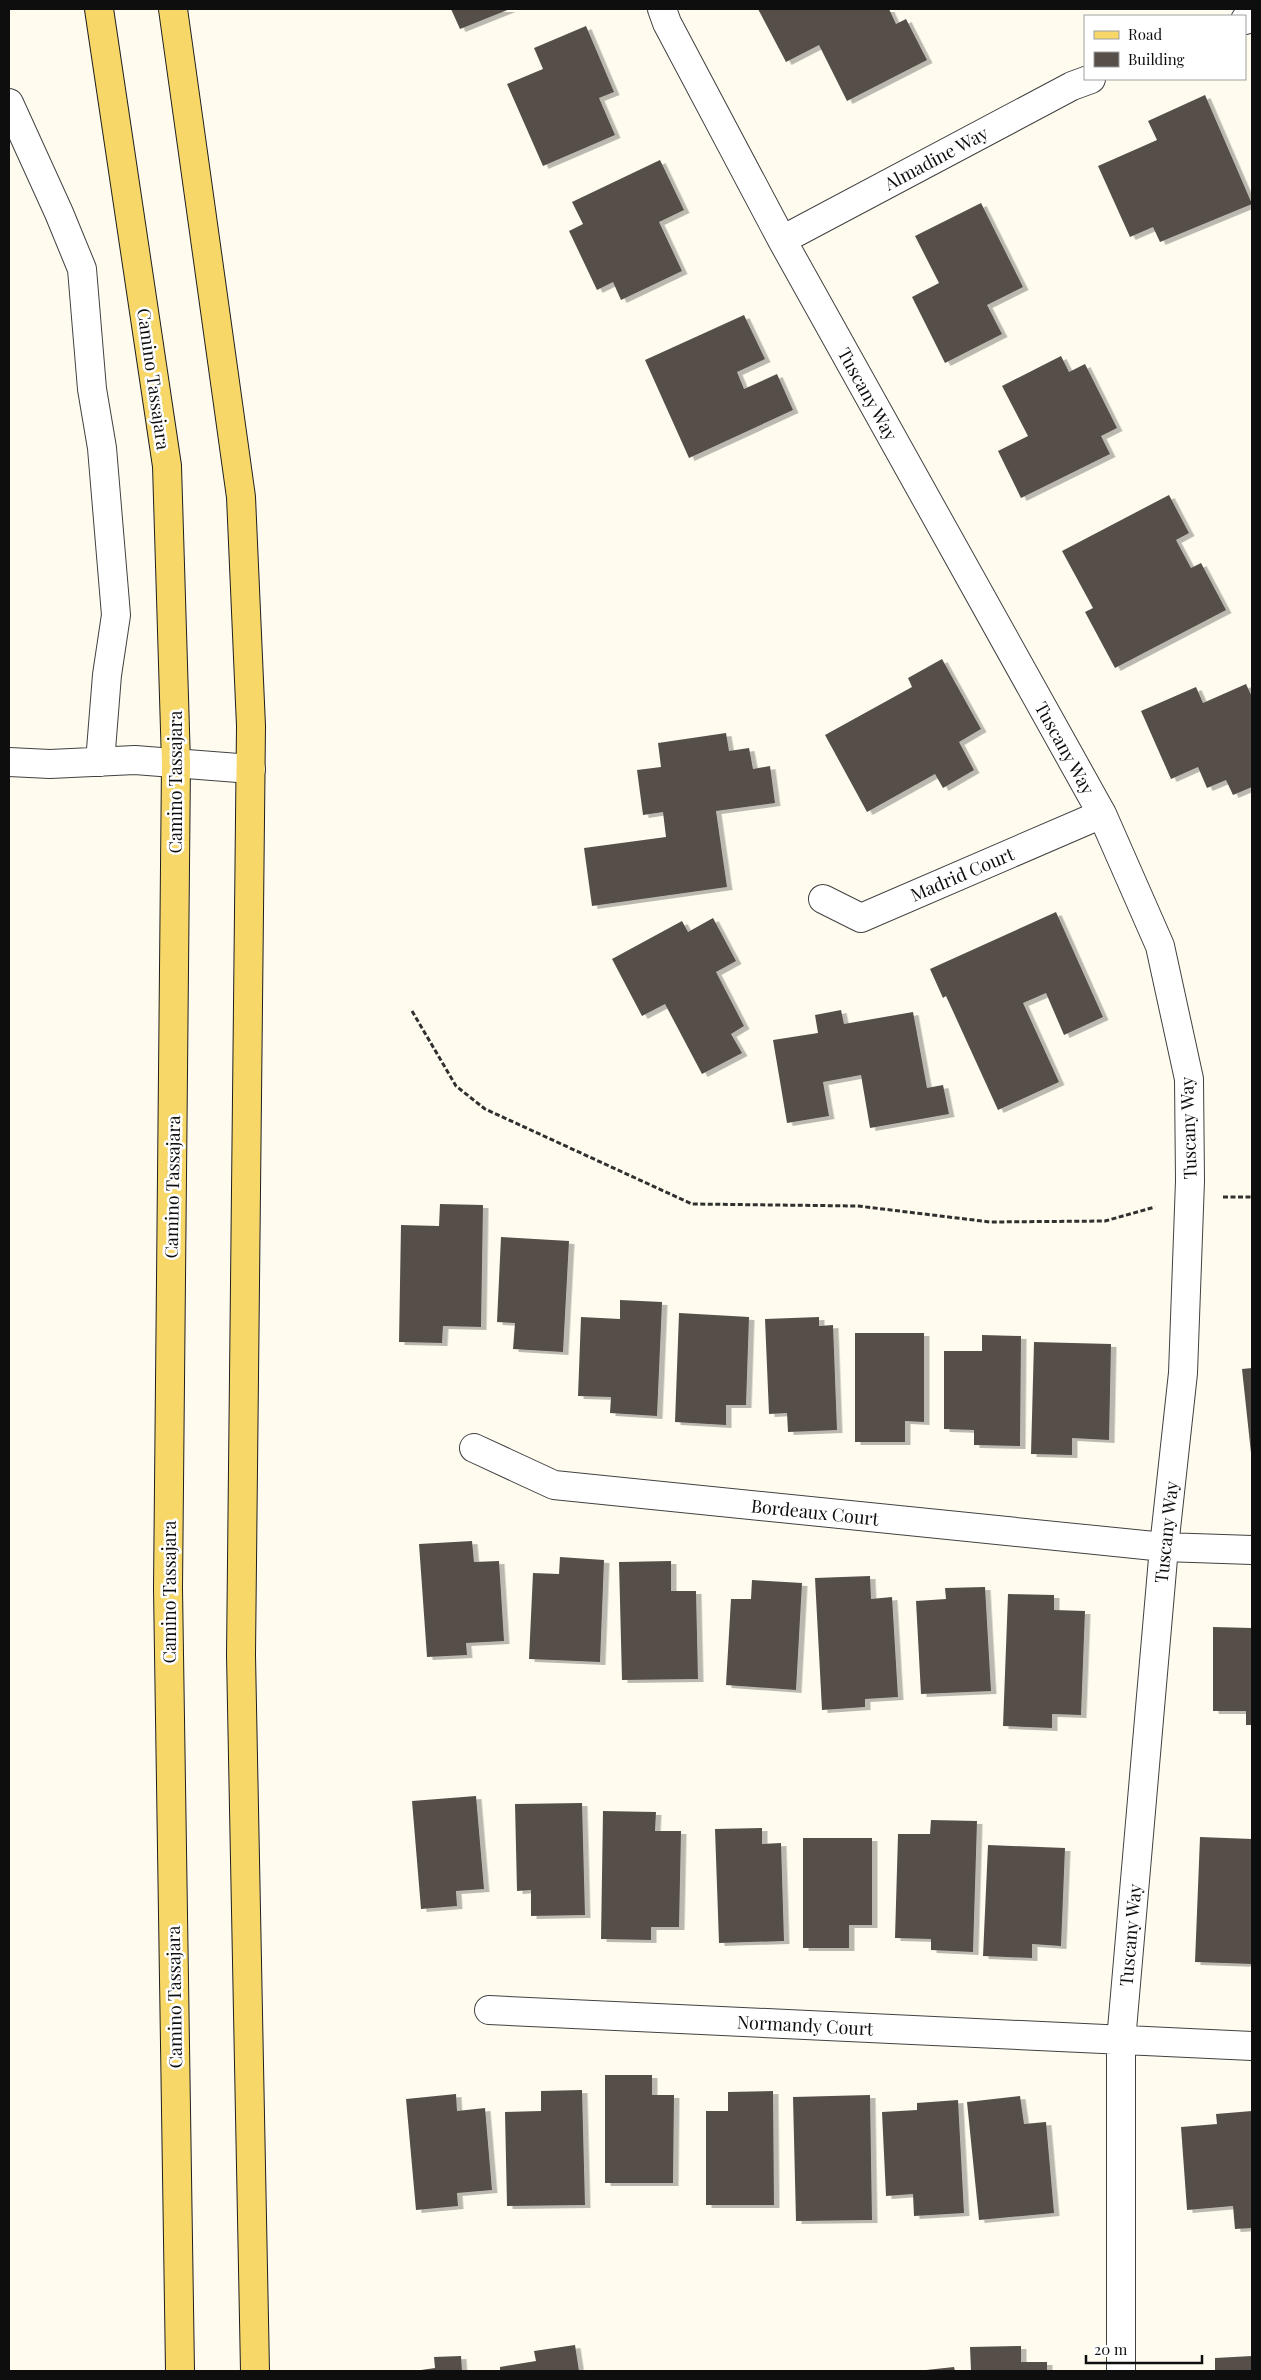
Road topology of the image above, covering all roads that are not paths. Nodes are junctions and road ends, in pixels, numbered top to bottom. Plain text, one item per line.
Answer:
1 (99, 9) edge
2 (173, 9) edge
3 (662, 9) edge
4 (1088, 80) edge
5 (9, 103) edge
6 (782, 240) junction
7 (100, 762) junction
8 (22, 763) edge
9 (176, 763) junction
10 (252, 769) junction
11 (1102, 814) junction
12 (823, 899) dead end
13 (474, 1448) dead end
14 (1164, 1547) junction
15 (1252, 1550) edge
16 (489, 2010) dead end
17 (1121, 2041) junction
18 (1252, 2046) edge
19 (180, 2371) edge
20 (255, 2371) edge
21 (1121, 2371) edge

1 - 9 main road, Camino Tassajara
2 - 10 main road
3 - 6 street, Tuscany Way
4 - 6 street, Almadine Way
5 - 7 street
6 - 11 street, Tuscany Way
7 - 8 street
7 - 9 street
9 - 10 street
9 - 19 main road, Camino Tassajara
10 - 20 main road
11 - 12 street, Madrid Court
11 - 14 street, Tuscany Way
13 - 14 street, Bordeaux Court
14 - 15 street, Bordeaux Court
14 - 17 street, Tuscany Way
16 - 17 street, Normandy Court
17 - 18 street, Normandy Court
17 - 21 street, Tuscany Way

